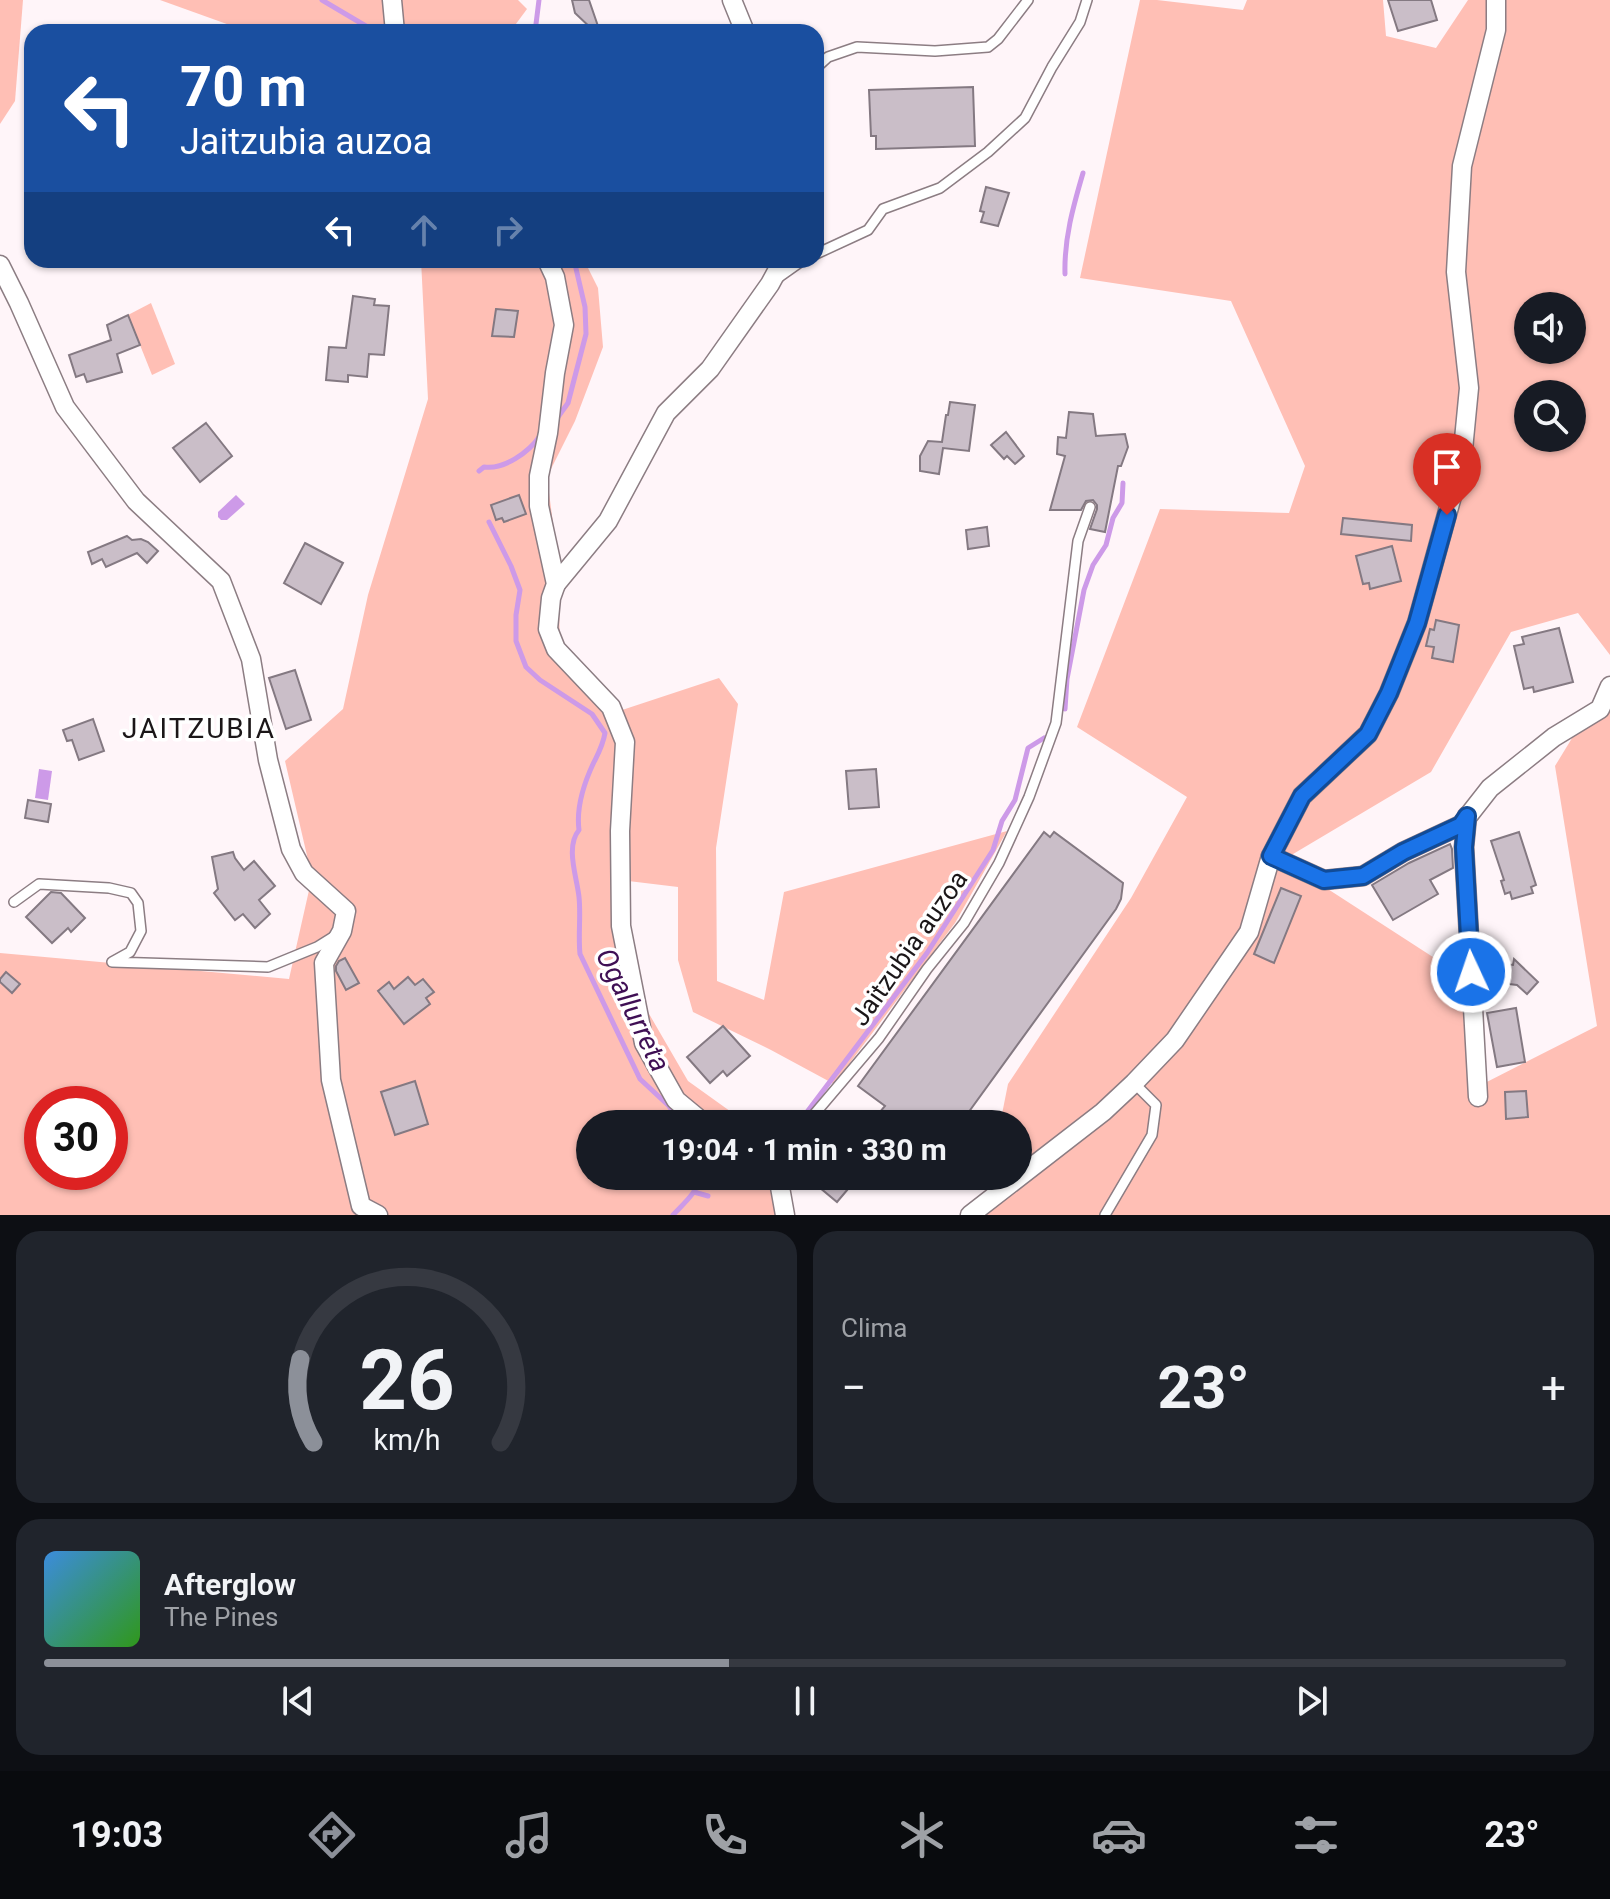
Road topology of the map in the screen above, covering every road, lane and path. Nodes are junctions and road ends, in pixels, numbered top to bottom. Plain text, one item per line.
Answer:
1 (392, 0) edge
2 (732, 0) edge
3 (1028, 0) edge
4 (1087, 0) edge
5 (1496, 0) edge
6 (394, 24) edge
7 (742, 24) edge
8 (824, 61) edge
9 (824, 250) edge
10 (0, 265) edge
11 (551, 268) edge
12 (779, 268) edge
13 (792, 268) edge
14 (770, 284) junction
15 (1090, 507) dead end
16 (556, 584) junction
17 (1610, 686) edge
18 (1467, 816) junction
19 (1271, 856) junction
20 (14, 902) dead end
21 (342, 931) junction
22 (1134, 1083) junction
23 (1478, 1097) dead end
24 (688, 1110) edge
25 (815, 1110) edge
26 (781, 1190) edge
27 (378, 1215) edge
28 (785, 1215) edge
29 (970, 1215) edge
30 (1105, 1215) edge

1 - 6 street
2 - 7 street
3 - 8 lane
4 - 9 lane
5 - 19 street
10 - 21 street
11 - 16 street
12 - 14 street
13 - 14 lane
14 - 16 street
15 - 25 lane, Jaitzubia auzoa
16 - 24 street
17 - 18 street
18 - 19 street
18 - 23 street
19 - 22 street
20 - 21 lane
21 - 27 street
22 - 29 street
22 - 30 lane
26 - 28 street

